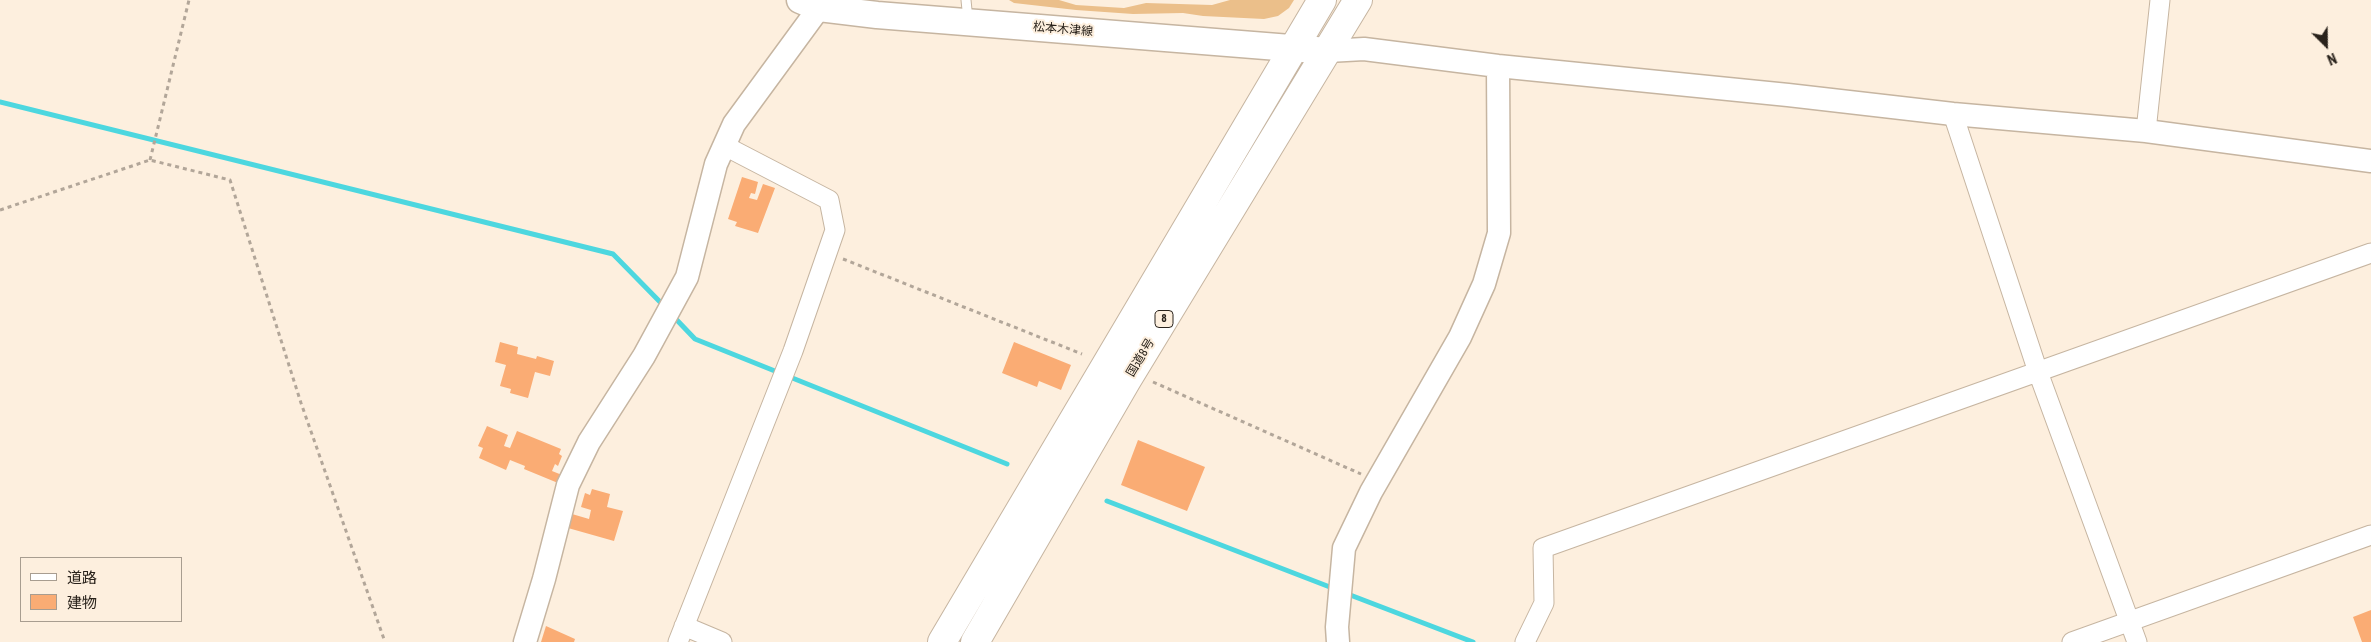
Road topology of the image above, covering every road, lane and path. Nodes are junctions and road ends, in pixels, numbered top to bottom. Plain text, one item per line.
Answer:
1 (189, 0) edge
2 (1322, 0) edge
3 (1358, 0) edge
4 (2160, 0) edge
5 (816, 3) edge
6 (968, 11) edge
7 (1292, 48) junction
8 (1328, 51) junction
9 (1498, 66) junction
10 (1953, 114) junction
11 (2146, 131) junction
12 (725, 146) junction
13 (150, 160) junction
14 (2371, 161) edge
15 (0, 210) edge
16 (826, 253) junction
17 (2371, 253) edge
18 (1082, 354) dead end
19 (2038, 372) junction
20 (1153, 382) dead end
21 (1378, 481) junction
22 (2371, 535) edge
23 (2130, 622) junction
24 (681, 634) edge
25 (385, 642) edge
26 (524, 642) edge
27 (722, 642) edge
28 (942, 642) edge
29 (975, 642) edge
30 (1338, 642) edge
31 (1525, 642) edge
32 (2072, 642) edge
33 (2137, 642) edge

1 - 13 path
2 - 7 highway, 国道8号 / 8
3 - 8 highway, 国道8号 / 8
4 - 11 street
5 - 6 main road, 松本木津線
5 - 12 street
6 - 7 main road, 松本木津線
7 - 8 main road, 松本木津線
7 - 28 highway, 国道8号 / 8
8 - 9 street
8 - 29 highway, 国道8号 / 8
9 - 10 street
9 - 21 street
10 - 11 street
10 - 19 street
11 - 14 street
12 - 16 street
12 - 26 street
13 - 15 path
13 - 25 path
16 - 18 path
16 - 24 street
17 - 19 street
19 - 23 street
19 - 31 street
20 - 21 path
21 - 30 street
22 - 23 street
23 - 32 street
23 - 33 street
24 - 27 street

